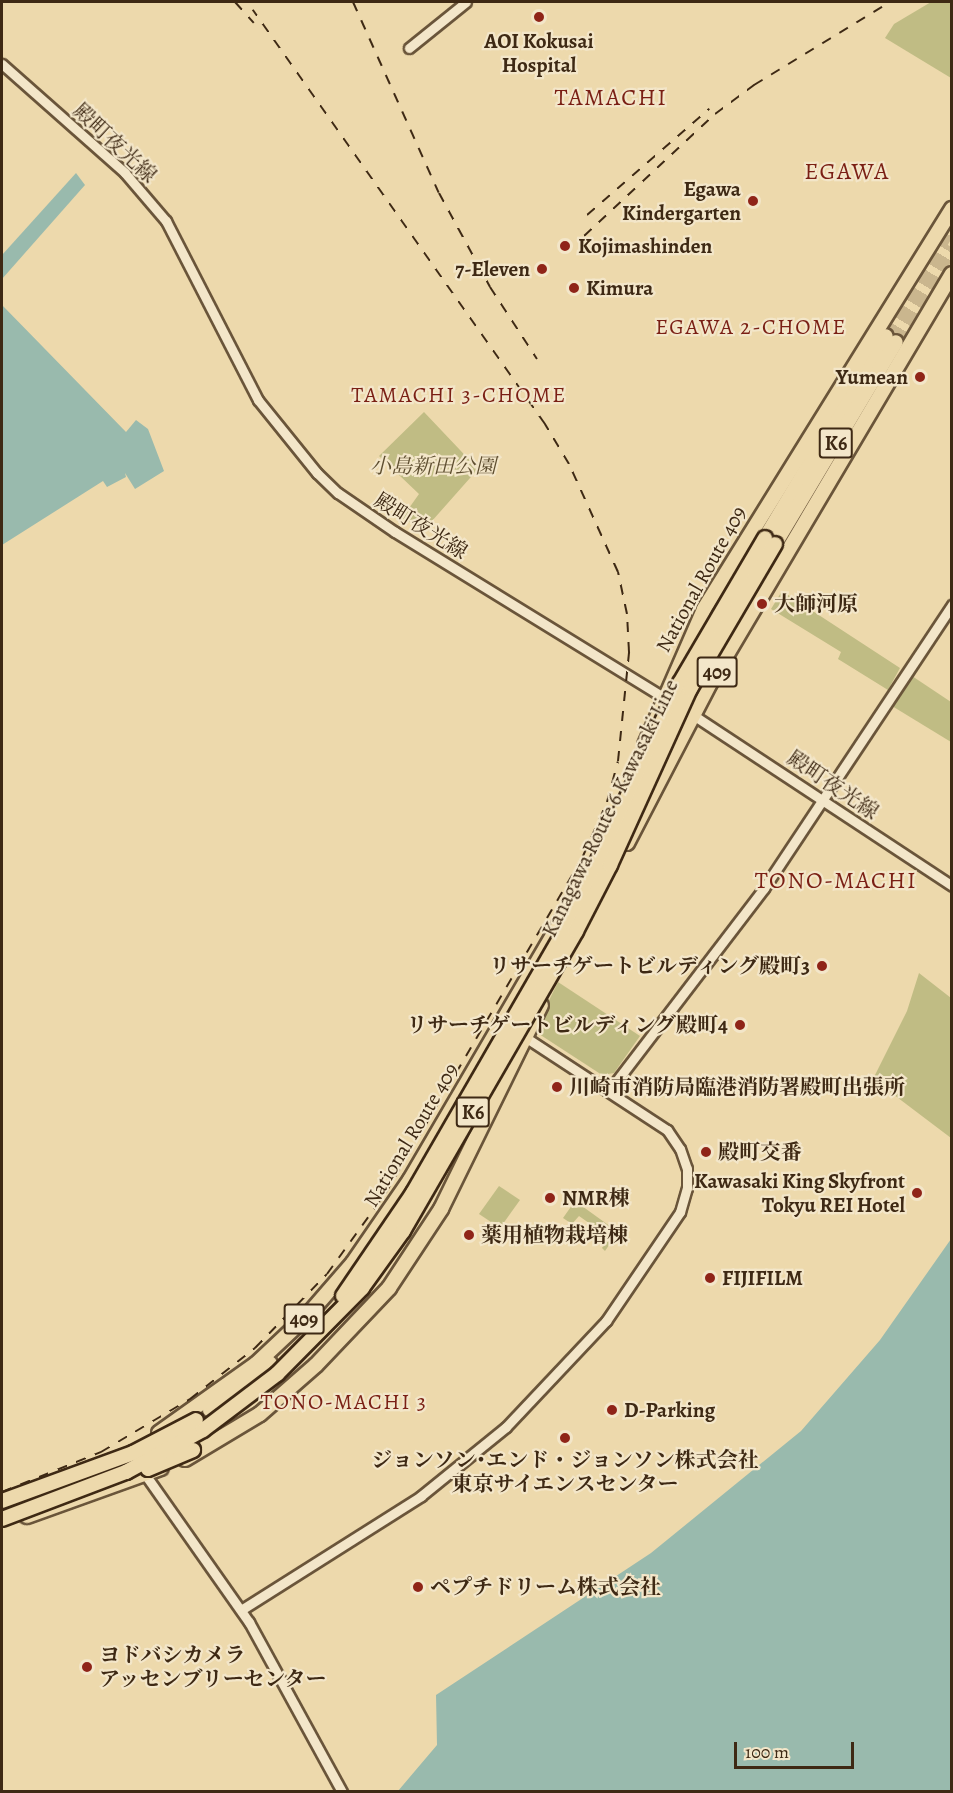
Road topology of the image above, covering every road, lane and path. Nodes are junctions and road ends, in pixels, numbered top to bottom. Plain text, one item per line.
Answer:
1 (466, 2) edge
2 (409, 48) dead end
3 (2, 64) edge
4 (951, 209) edge
5 (951, 274) edge
6 (951, 605) edge
7 (664, 697) junction
8 (692, 714) junction
9 (823, 800) junction
10 (951, 886) edge
11 (502, 1023) junction
12 (524, 1036) junction
13 (609, 1091) junction
14 (464, 1161) junction
15 (331, 1290) junction
16 (129, 1450) junction
17 (145, 1475) junction
18 (2, 1502) edge
19 (2, 1511) edge
20 (2, 1522) edge
21 (241, 1610) junction
22 (342, 1791) edge

1 - 2 street
3 - 7 street, 殿町夜光線
4 - 7 highway, National Route 409 / 409
5 - 8 highway, 409
6 - 9 street
7 - 8 street, 殿町夜光線
7 - 11 highway, National Route 409 / 409
8 - 9 street, 殿町夜光線
8 - 12 highway, 409
9 - 10 street, 殿町夜光線
9 - 13 street
11 - 12 street
11 - 15 highway, National Route 409 / 409
12 - 13 street
12 - 14 highway, 409
13 - 21 street
14 - 17 highway, 409
14 - 20 highway, bridge
15 - 16 highway, National Route 409 / 409
15 - 18 highway, bridge
16 - 17 street
16 - 18 highway, National Route 409 / 409
17 - 20 highway, 409
17 - 21 street
19 - 20 highway, Kanagawa Route 6 Kawasaki Line / K6, bridge
21 - 22 street

